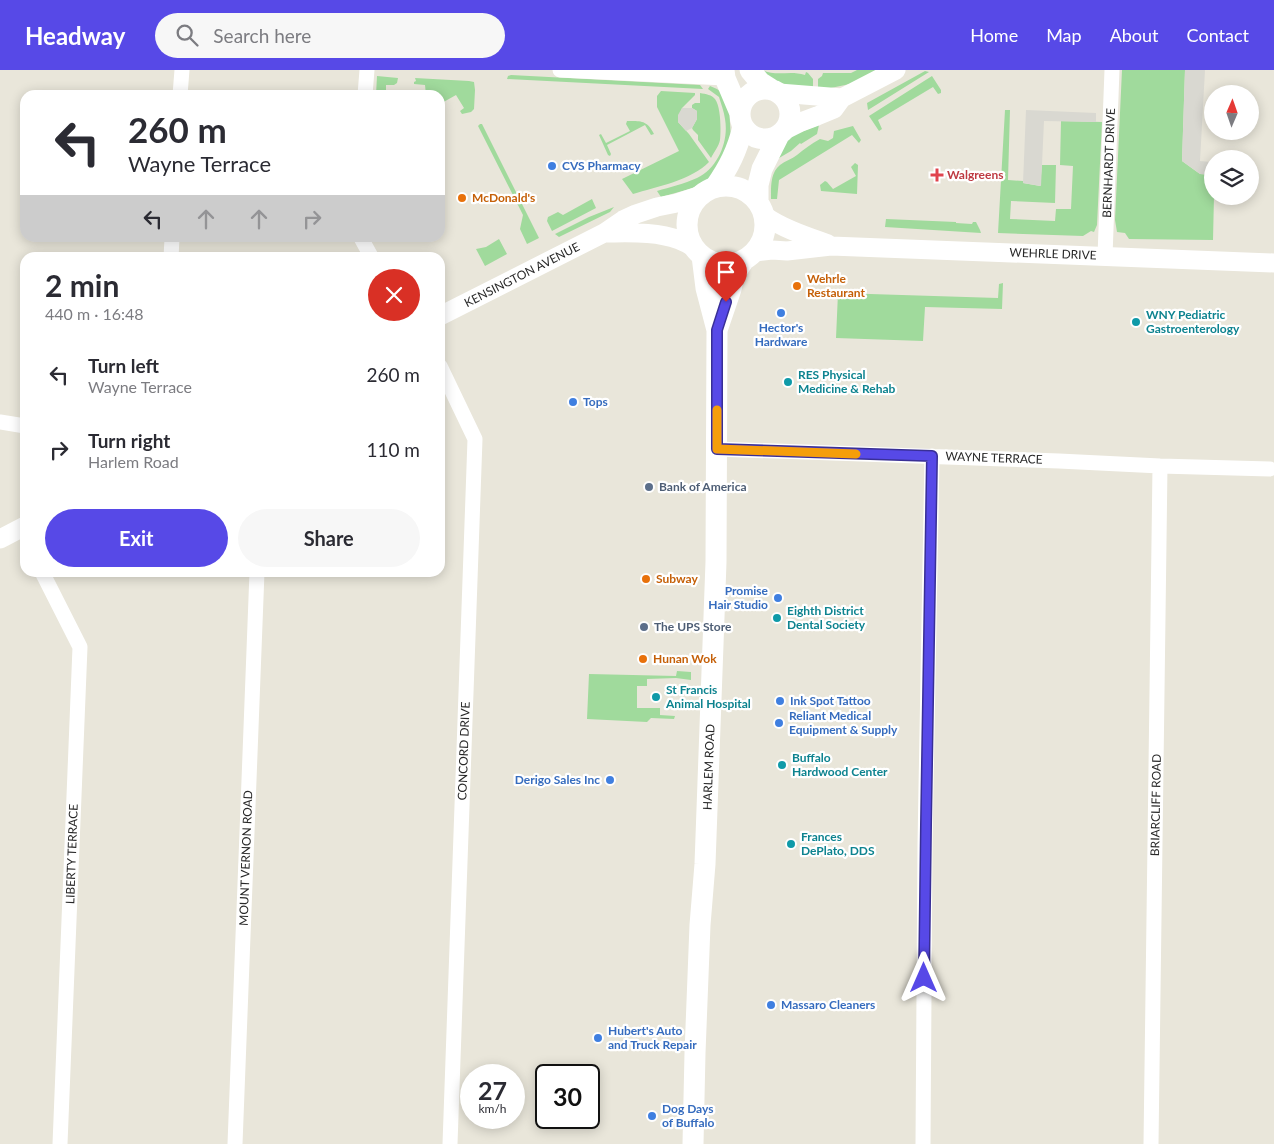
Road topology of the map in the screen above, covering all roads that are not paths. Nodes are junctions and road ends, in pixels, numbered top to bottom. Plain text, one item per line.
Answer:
1 (182, 70) edge
2 (367, 70) edge
3 (560, 70) edge
4 (750, 70) edge
5 (896, 70) edge
6 (1112, 70) edge
7 (725, 74) edge
8 (180, 90) edge
9 (366, 90) edge
10 (775, 91) junction
11 (842, 98) junction
12 (741, 119) junction
13 (782, 132) junction
14 (708, 191) junction
15 (761, 208) junction
16 (604, 233) junction
17 (832, 246) junction
18 (697, 251) junction
19 (750, 256) junction
20 (1105, 256) junction
21 (1274, 263) edge
22 (445, 313) edge
23 (717, 330) junction
24 (445, 376) edge
25 (0, 422) edge
26 (20, 425) edge
27 (717, 449) junction
28 (932, 456) junction
29 (1160, 466) junction
30 (1270, 469) dead end
31 (20, 533) edge
32 (0, 539) edge
33 (45, 577) edge
34 (256, 577) edge
35 (60, 1144) edge
36 (235, 1144) edge
37 (450, 1144) edge
38 (694, 1144) edge
39 (924, 1144) edge
40 (1151, 1144) edge

1 - 8 street
2 - 9 street
3 - 7 street
4 - 10 main road
5 - 11 street
6 - 20 street, BERNHARDT DRIVE
7 - 12 main road
10 - 11 street
10 - 12 main road
10 - 13 main road
11 - 13 street
12 - 13 main road
12 - 14 main road
13 - 15 main road
14 - 15 main road
14 - 16 street, KENSINGTON AVENUE
14 - 18 main road
15 - 17 street, WEHRLE DRIVE
15 - 19 main road
16 - 18 street, KENSINGTON AVENUE
16 - 22 street, KENSINGTON AVENUE
17 - 19 street, WEHRLE DRIVE
17 - 20 street, WEHRLE DRIVE
18 - 19 main road
18 - 23 main road, HARLEM ROAD
19 - 23 main road, HARLEM ROAD
20 - 21 street, WEHRLE DRIVE
23 - 27 main road, HARLEM ROAD
24 - 37 street, CONCORD DRIVE
25 - 26 street
27 - 28 street, WAYNE TERRACE
27 - 38 main road, HARLEM ROAD
28 - 29 street, WAYNE TERRACE
28 - 39 street
29 - 30 street, WAYNE TERRACE
29 - 40 street, BRIARCLIFF ROAD
31 - 32 street
33 - 35 street, LIBERTY TERRACE
34 - 36 street, MOUNT VERNON ROAD

